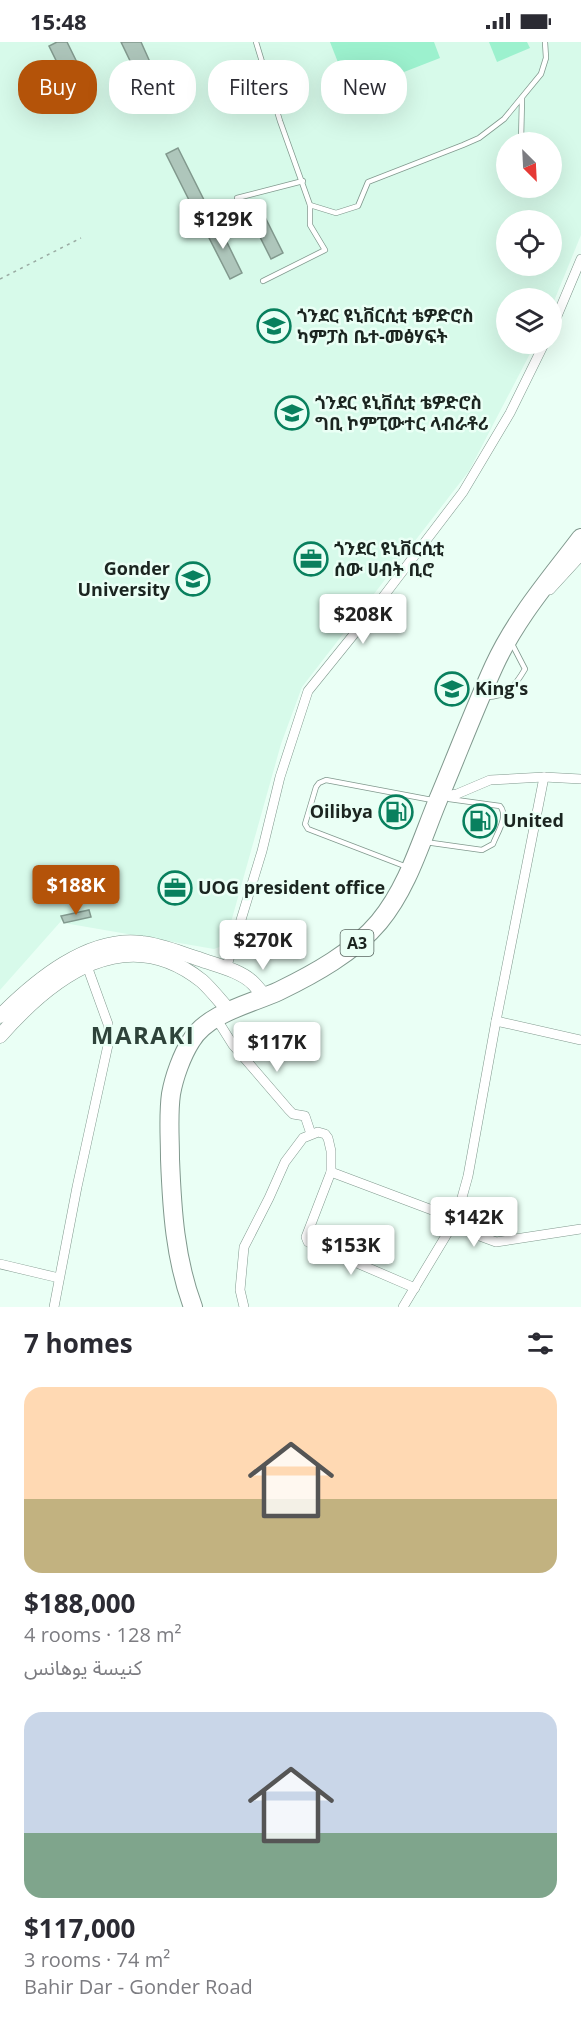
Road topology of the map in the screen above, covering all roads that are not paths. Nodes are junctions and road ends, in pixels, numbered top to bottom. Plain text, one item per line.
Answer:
1 (256, 42) edge
2 (545, 42) edge
3 (522, 98) junction
4 (520, 132) edge
5 (303, 181) junction
6 (237, 198) dead end
7 (310, 205) junction
8 (581, 259) edge
9 (263, 281) dead end
10 (562, 304) edge
11 (539, 354) edge
12 (581, 538) edge
13 (581, 556) edge
14 (528, 607) junction
15 (508, 637) junction
16 (481, 697) junction
17 (544, 777) junction
18 (581, 779) edge
19 (439, 799) junction
20 (423, 842) junction
21 (411, 868) junction
22 (140, 948) junction
23 (87, 966) junction
24 (232, 972) junction
25 (29, 997) junction
26 (265, 997) junction
27 (223, 1015) junction
28 (0, 1016) edge
29 (496, 1021) junction
30 (0, 1036) edge
31 (581, 1040) edge
32 (311, 1134) junction
33 (332, 1172) junction
34 (456, 1219) junction
35 (581, 1229) edge
36 (0, 1263) edge
37 (59, 1278) junction
38 (415, 1288) junction
39 (54, 1307) edge
40 (193, 1307) edge
41 (244, 1307) edge
42 (403, 1307) edge

1 - 5 lane
2 - 3 lane
3 - 4 lane
3 - 7 lane
5 - 6 lane
5 - 7 lane
7 - 9 lane
8 - 10 street
11 - 24 street
12 - 14 highway, A3
13 - 14 street
14 - 15 highway, A3
15 - 16 highway, A3
15 - 16 lane
16 - 19 highway, A3
17 - 18 street
17 - 19 street
17 - 29 street
19 - 20 highway, A3
19 - 20 lane
19 - 21 lane
20 - 21 highway, A3
21 - 26 highway, A3
22 - 23 street
22 - 24 street
22 - 25 street
22 - 27 street
23 - 25 street
23 - 37 street
24 - 26 street
25 - 28 street
25 - 30 street
26 - 27 highway, A3
27 - 32 street
27 - 40 highway, A3
29 - 31 street
29 - 34 street
32 - 33 street
32 - 41 street
33 - 34 street
33 - 38 street
34 - 35 street
34 - 38 street
36 - 37 street
37 - 39 street
38 - 42 street

